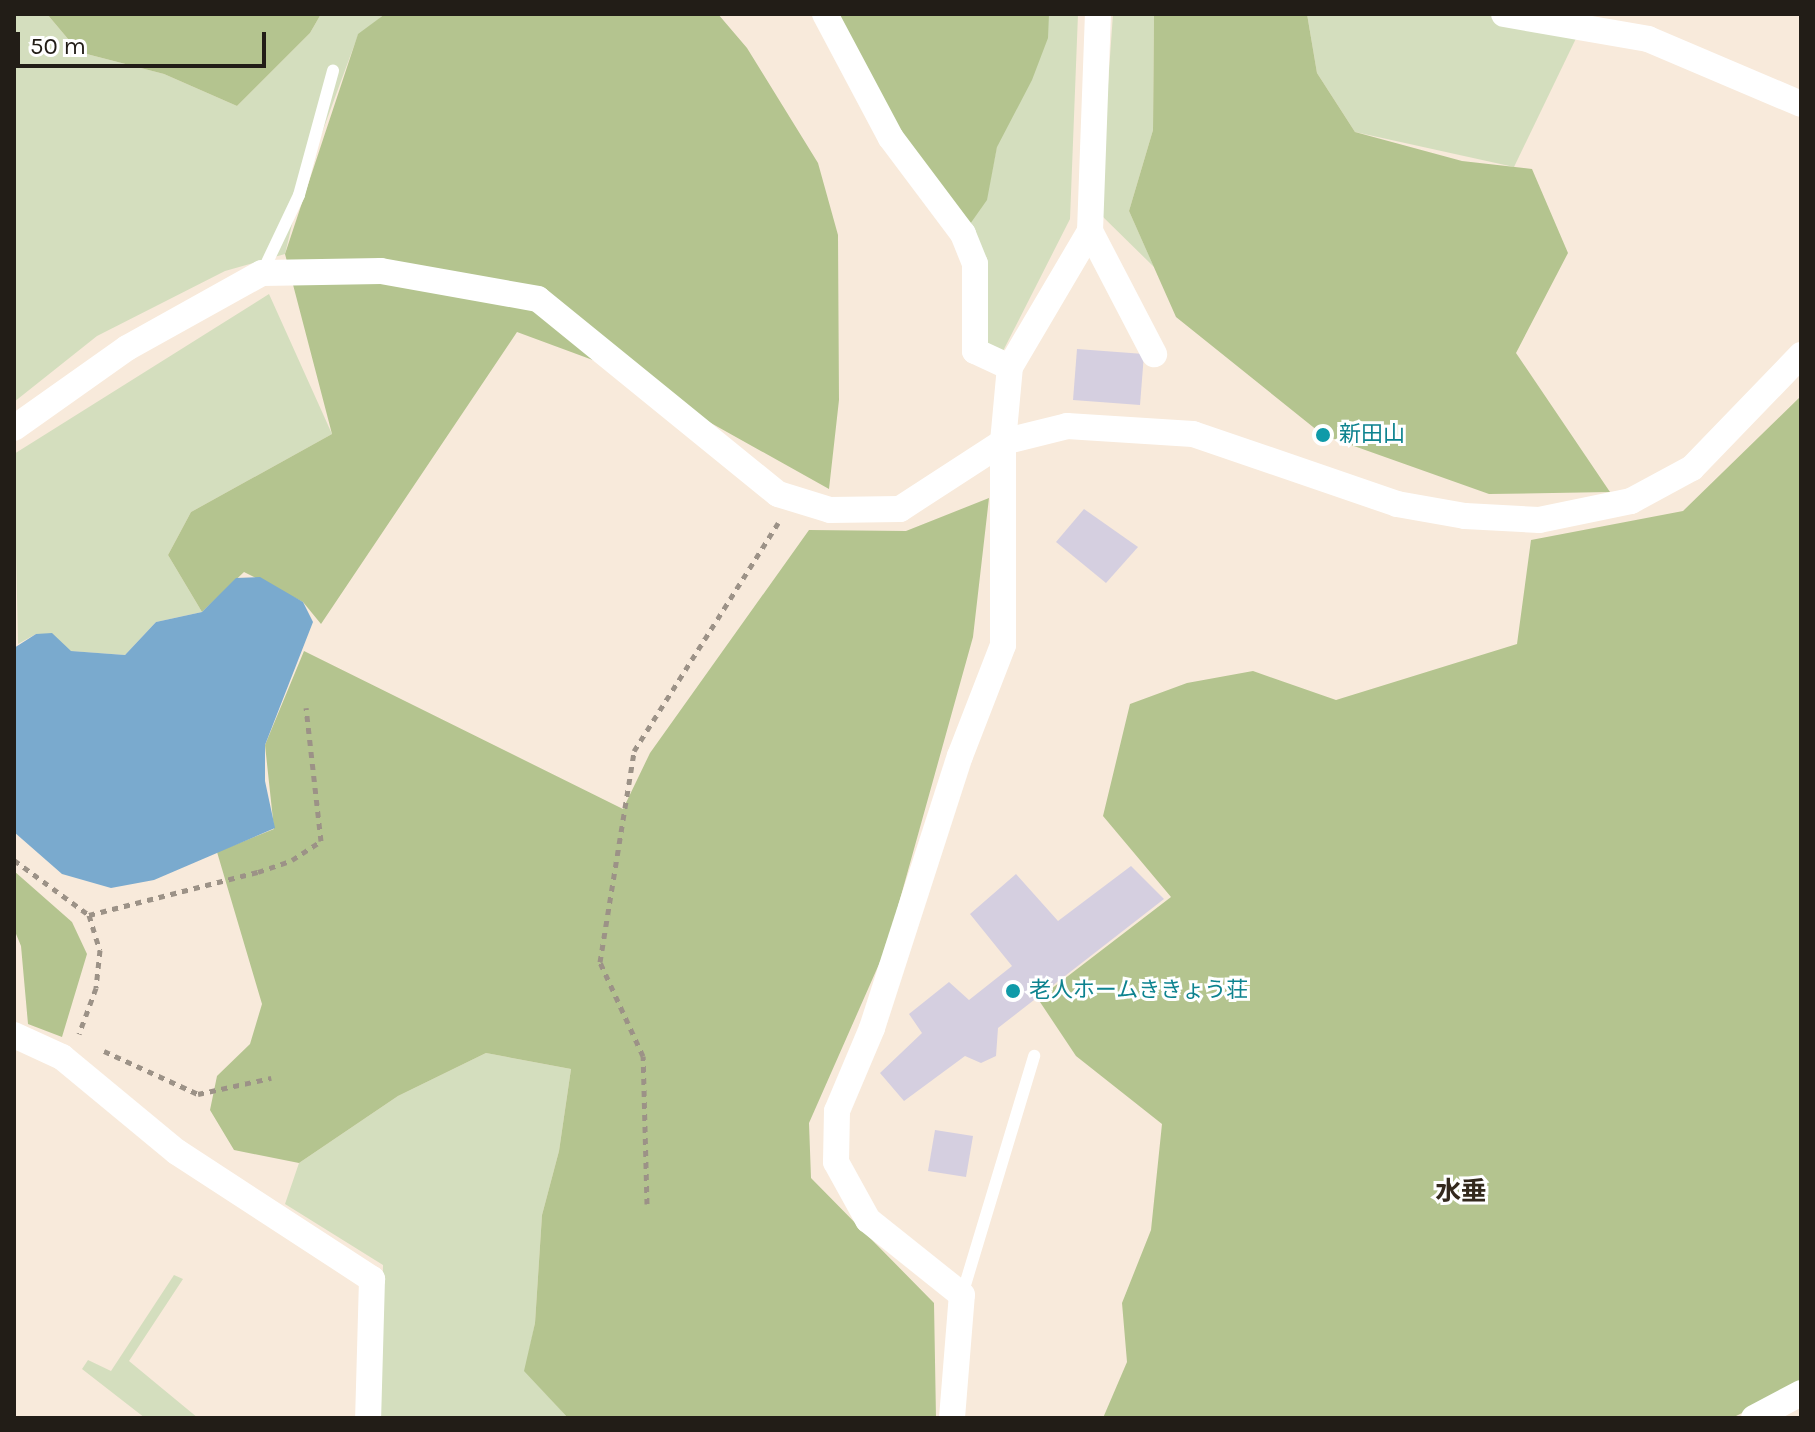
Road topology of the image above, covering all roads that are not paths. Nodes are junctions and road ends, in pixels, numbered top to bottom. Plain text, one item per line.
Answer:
1 (825, 14) edge
2 (1098, 14) edge
3 (1504, 14) edge
4 (333, 71) dead end
5 (1801, 104) edge
6 (1090, 231) junction
7 (262, 273) junction
8 (1154, 354) dead end
9 (1801, 355) edge
10 (1010, 367) junction
11 (14, 428) edge
12 (1003, 442) junction
13 (14, 1035) edge
14 (1034, 1056) dead end
15 (962, 1295) junction
16 (1801, 1393) edge
17 (368, 1418) edge
18 (952, 1418) edge
19 (1754, 1418) edge

1 - 10 street
2 - 6 street
3 - 5 street
4 - 7 lane
6 - 8 street
6 - 10 street
7 - 11 street
7 - 12 street
9 - 12 street
10 - 12 street
12 - 15 street
13 - 17 street
14 - 15 lane
15 - 18 street
16 - 19 street

